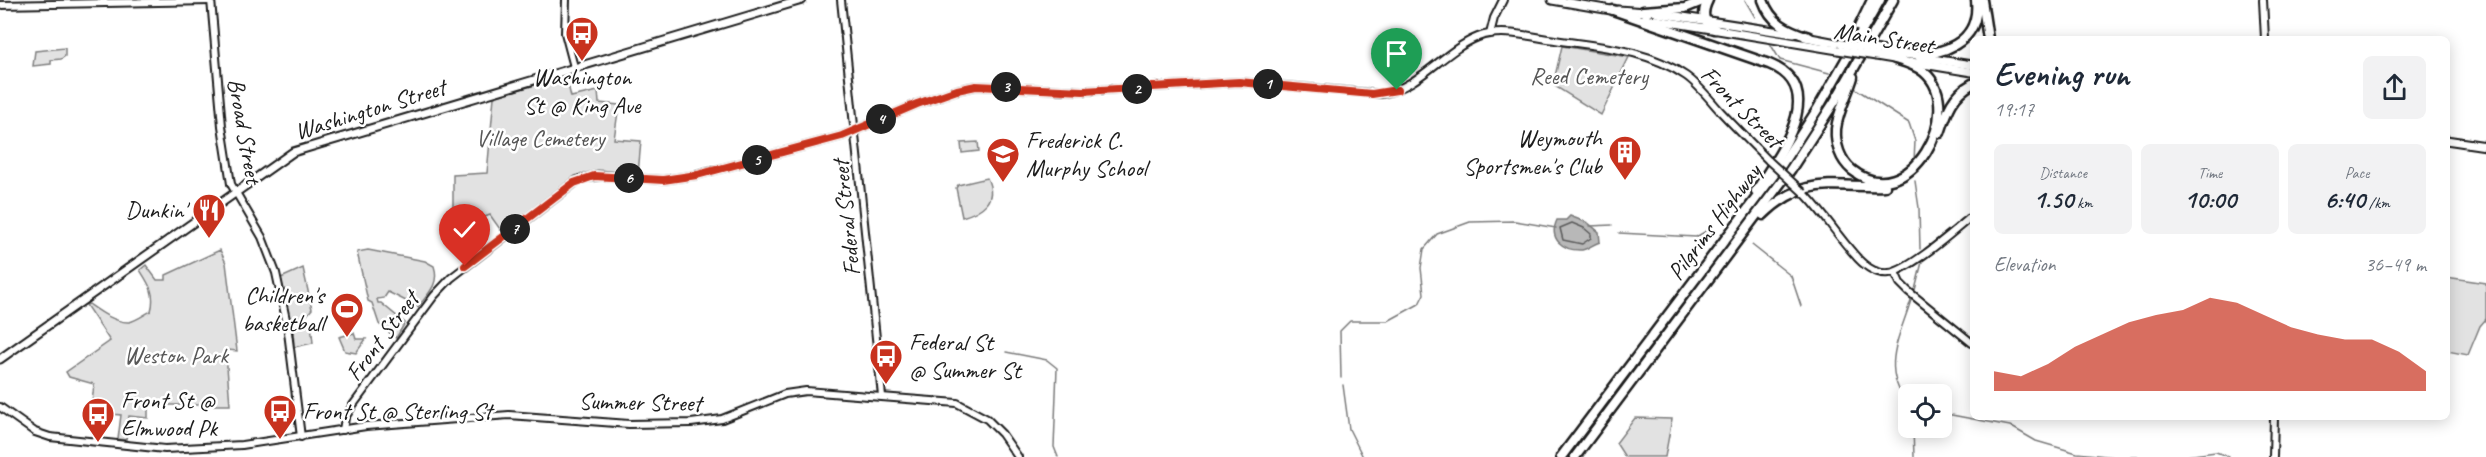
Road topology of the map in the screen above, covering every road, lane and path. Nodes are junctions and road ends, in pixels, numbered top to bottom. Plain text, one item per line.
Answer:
1 (211, 0) edge
2 (566, 0) edge
3 (802, 0) edge
4 (841, 0) edge
5 (1503, 0) edge
6 (1555, 0) edge
7 (1706, 0) edge
8 (1763, 0) edge
9 (1872, 0) edge
10 (1880, 0) edge
11 (1893, 0) edge
12 (1898, 0) edge
13 (1976, 0) edge
14 (1982, 0) edge
15 (2263, 0) edge
16 (0, 5) edge
17 (1613, 10) junction
18 (1643, 11) junction
19 (1704, 19) junction
20 (1715, 29) junction
21 (1875, 31) junction
22 (1490, 34) junction
23 (1988, 36) edge
24 (2265, 36) edge
25 (1809, 38) junction
26 (1840, 47) junction
27 (1877, 53) junction
28 (1904, 54) junction
29 (1895, 59) junction
30 (1859, 60) junction
31 (1970, 65) edge
32 (574, 67) junction
33 (1970, 72) edge
34 (1970, 85) edge
35 (1829, 90) junction
36 (855, 132) junction
37 (2450, 141) edge
38 (2486, 146) edge
39 (235, 192) junction
40 (1970, 218) edge
41 (1720, 247) junction
42 (1729, 253) junction
43 (1895, 272) junction
44 (1970, 341) edge
45 (0, 359) edge
46 (882, 396) junction
47 (0, 407) edge
48 (2274, 420) edge
49 (343, 430) junction
50 (301, 437) junction
51 (1018, 457) edge
52 (1562, 457) edge
53 (1575, 457) edge
54 (2273, 457) edge

1 - 16 street
1 - 39 street, Broad Street
2 - 32 street
3 - 32 main road, Washington Street
4 - 36 street, Federal Street
5 - 22 street
6 - 17 main road, Main Street
7 - 18 highway
7 - 19 highway
8 - 25 highway
9 - 35 highway
10 - 35 highway, Pilgrims Highway
11 - 21 highway, Pilgrims Highway
12 - 21 highway
13 - 28 highway
14 - 23 highway
15 - 24 street
17 - 18 main road, Main Street
17 - 20 main road, Main Street
17 - 41 highway
18 - 19 main road, Main Street
19 - 20 highway
19 - 25 main road, Main Street
20 - 26 main road, Main Street
21 - 30 highway, Pilgrims Highway
22 - 36 street, Front Street
22 - 43 street, Front Street, bridge
25 - 26 main road, Main Street
26 - 27 main road, Main Street, bridge
27 - 28 main road, Main Street
27 - 29 main road, Main Street
28 - 31 main road, Main Street
29 - 30 highway
29 - 33 main road, Main Street
30 - 42 highway, Pilgrims Highway
32 - 39 main road, Washington Street
34 - 42 highway
35 - 41 highway, Pilgrims Highway
36 - 46 street, Federal Street
36 - 49 street, Front Street
37 - 38 main road
39 - 45 main road, Washington Street
39 - 50 street, Broad Street
40 - 43 street
41 - 52 highway, Pilgrims Highway
42 - 53 highway, Pilgrims Highway
43 - 44 street
46 - 49 street, Summer Street
46 - 51 street, Summer Street
47 - 50 street
48 - 54 street
49 - 50 street

